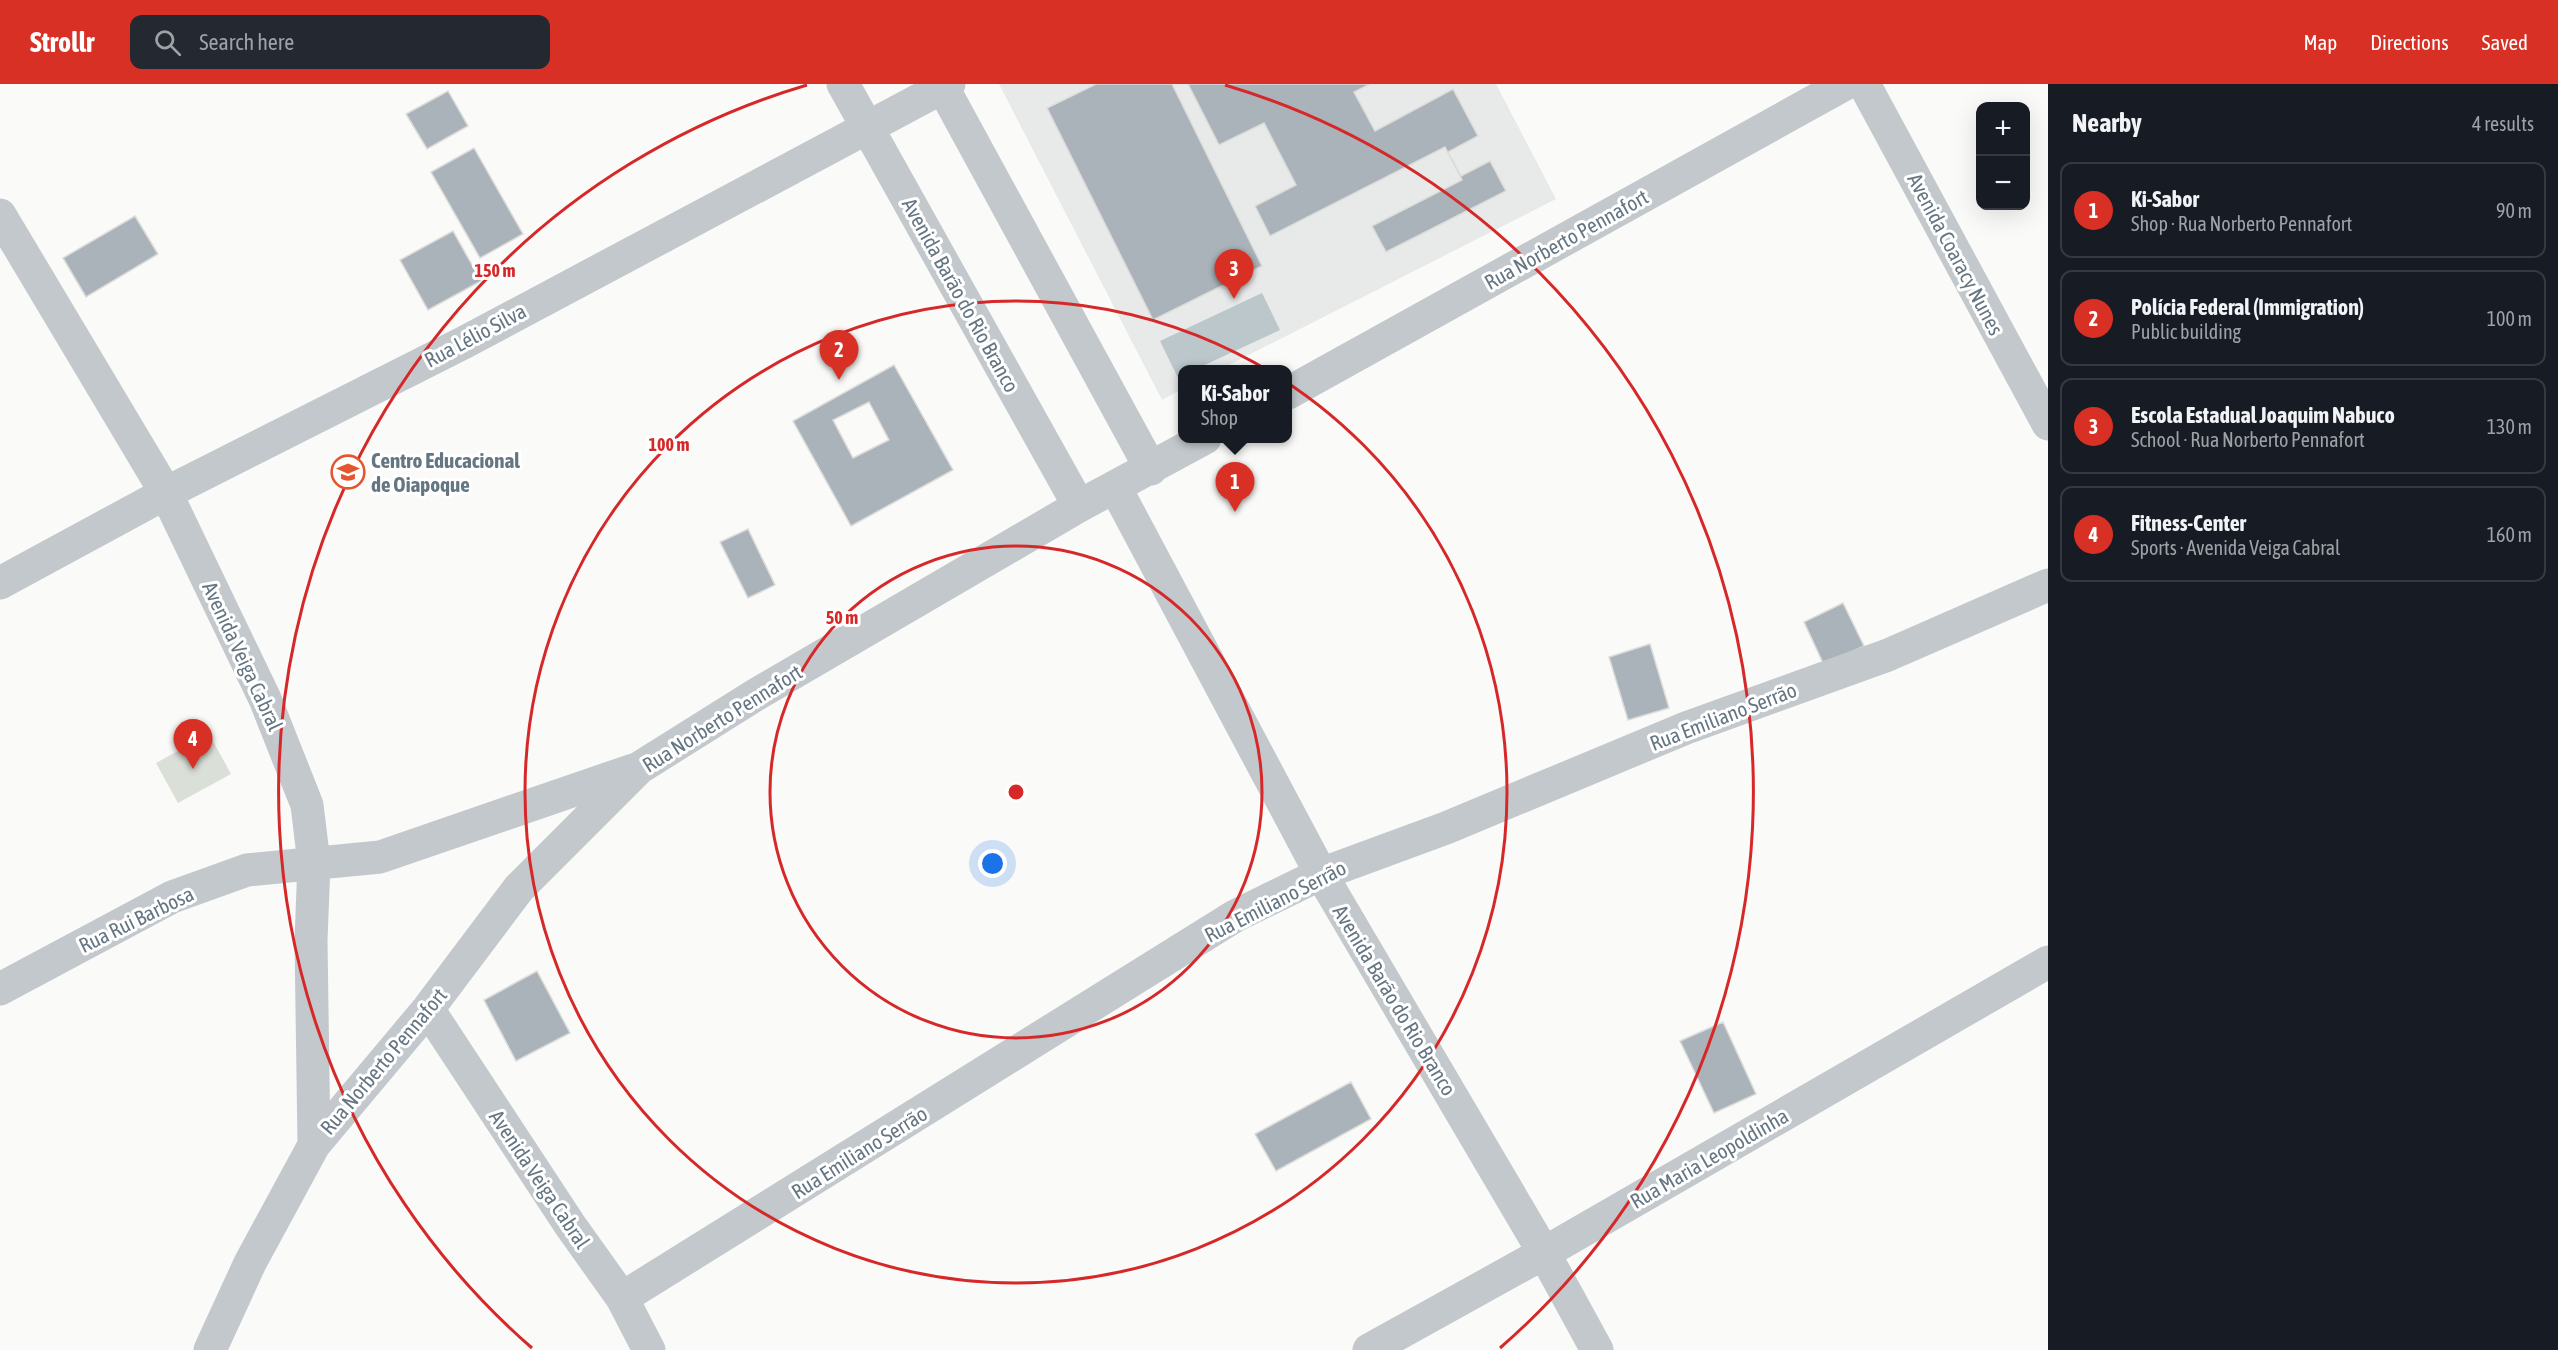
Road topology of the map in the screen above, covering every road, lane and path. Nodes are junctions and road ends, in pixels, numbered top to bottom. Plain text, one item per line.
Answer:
1 (843, 84) edge
2 (1845, 84) edge
3 (1864, 84) edge
4 (944, 85) edge
5 (867, 127) junction
6 (0, 215) edge
7 (1292, 390) edge
8 (2048, 424) edge
9 (1196, 443) edge
10 (1151, 469) junction
11 (1115, 487) junction
12 (166, 493) junction
13 (1079, 506) junction
14 (0, 583) edge
15 (2048, 585) edge
16 (639, 768) junction
17 (314, 863) junction
18 (1321, 873) junction
19 (2048, 962) edge
20 (0, 989) edge
21 (428, 1009) junction
22 (314, 1145) junction
23 (1544, 1253) junction
24 (622, 1298) junction
25 (210, 1350) edge
26 (649, 1350) edge
27 (1369, 1350) edge
28 (1597, 1350) edge

1 - 5 street, Avenida Barão do Rio Branco
2 - 7 street, Rua Norberto Pennafort
3 - 8 street, Avenida Coaracy Nunes
4 - 5 street, Rua Lélio Silva
4 - 10 street
5 - 12 street, Rua Lélio Silva
5 - 13 street, Avenida Barão do Rio Branco
6 - 12 street, Avenida Veiga Cabral
9 - 10 street, Rua Norberto Pennafort
10 - 11 street, Rua Norberto Pennafort
11 - 13 street, Rua Norberto Pennafort
11 - 18 street, Avenida Barão do Rio Branco
12 - 14 street, Rua Lélio Silva
12 - 17 street, Avenida Veiga Cabral
13 - 16 street, Rua Norberto Pennafort
15 - 18 street, Rua Emiliano Serrão
16 - 17 street, Rua Rui Barbosa
16 - 21 street, Rua Norberto Pennafort
17 - 20 street, Rua Rui Barbosa
17 - 22 street, Avenida Veiga Cabral
18 - 23 street, Avenida Barão do Rio Branco
18 - 24 street, Rua Emiliano Serrão
19 - 23 street, Rua Maria Leopoldinha
21 - 22 street, Rua Norberto Pennafort
21 - 24 street, Avenida Veiga Cabral
22 - 25 street, Rua Norberto Pennafort
23 - 27 street, Rua Maria Leopoldinha
23 - 28 street, Avenida Barão do Rio Branco
24 - 26 street, Avenida Veiga Cabral

